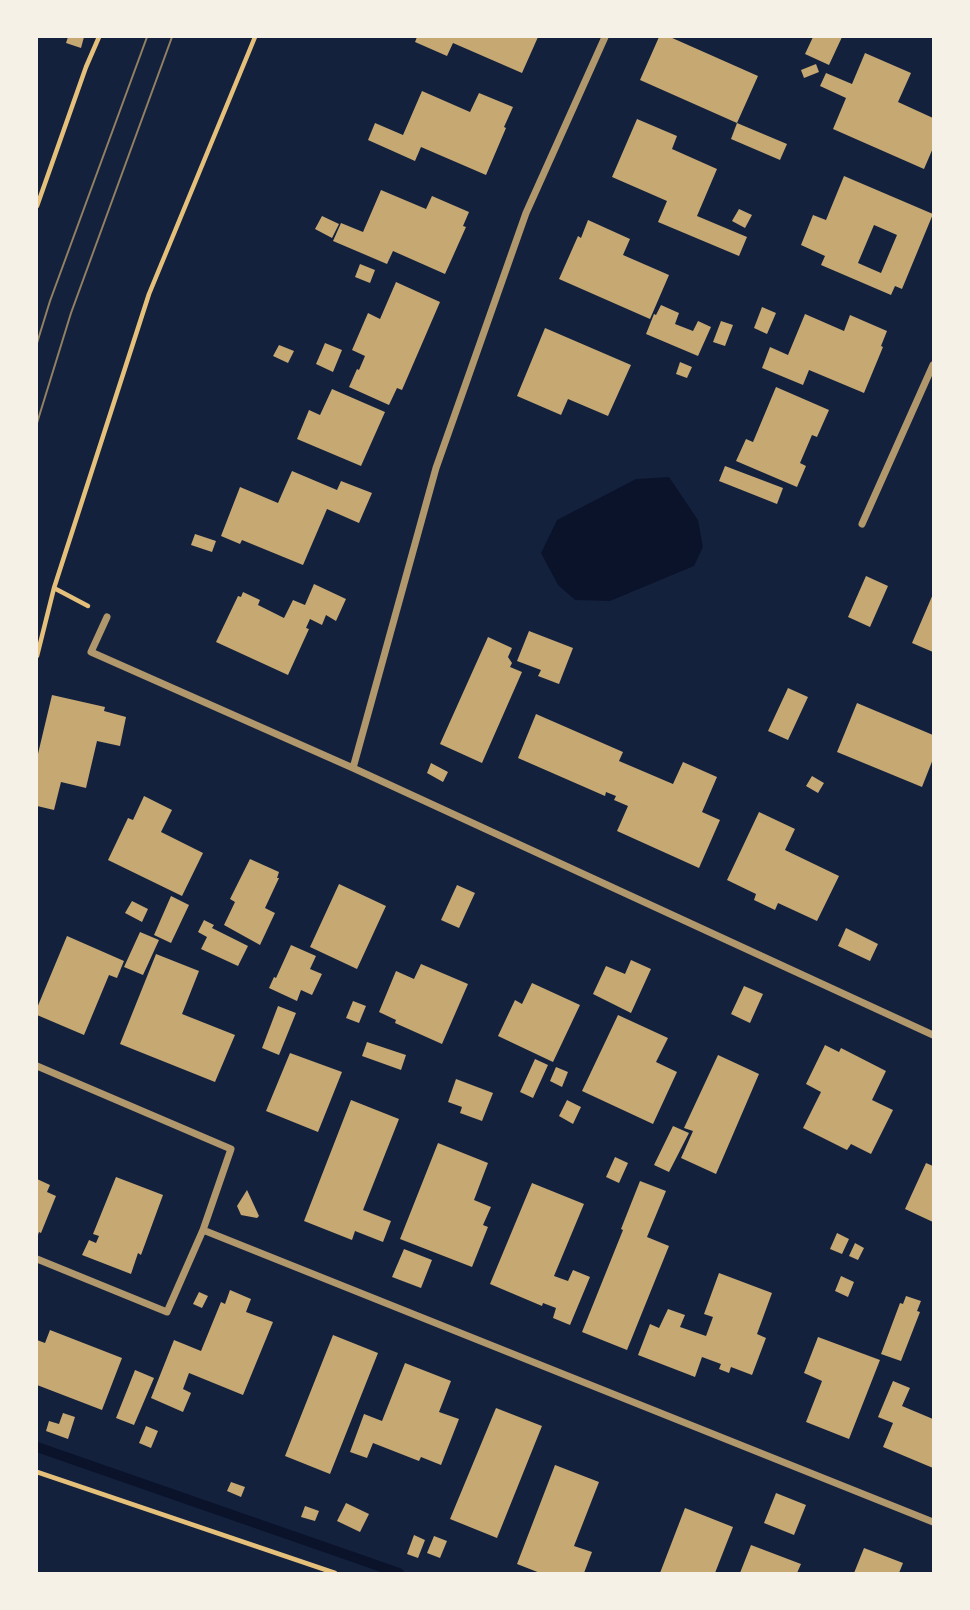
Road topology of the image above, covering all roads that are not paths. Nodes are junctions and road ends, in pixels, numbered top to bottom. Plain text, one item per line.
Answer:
1 (605, 37) edge
2 (933, 365) edge
3 (862, 524) dead end
4 (107, 617) road end
5 (353, 768) junction
6 (933, 1035) edge
7 (37, 1066) edge
8 (203, 1230) junction
9 (37, 1259) edge
10 (933, 1522) edge

1 - 5 street
2 - 3 street
4 - 5 street
5 - 6 street
7 - 8 street
8 - 9 street
8 - 10 street

